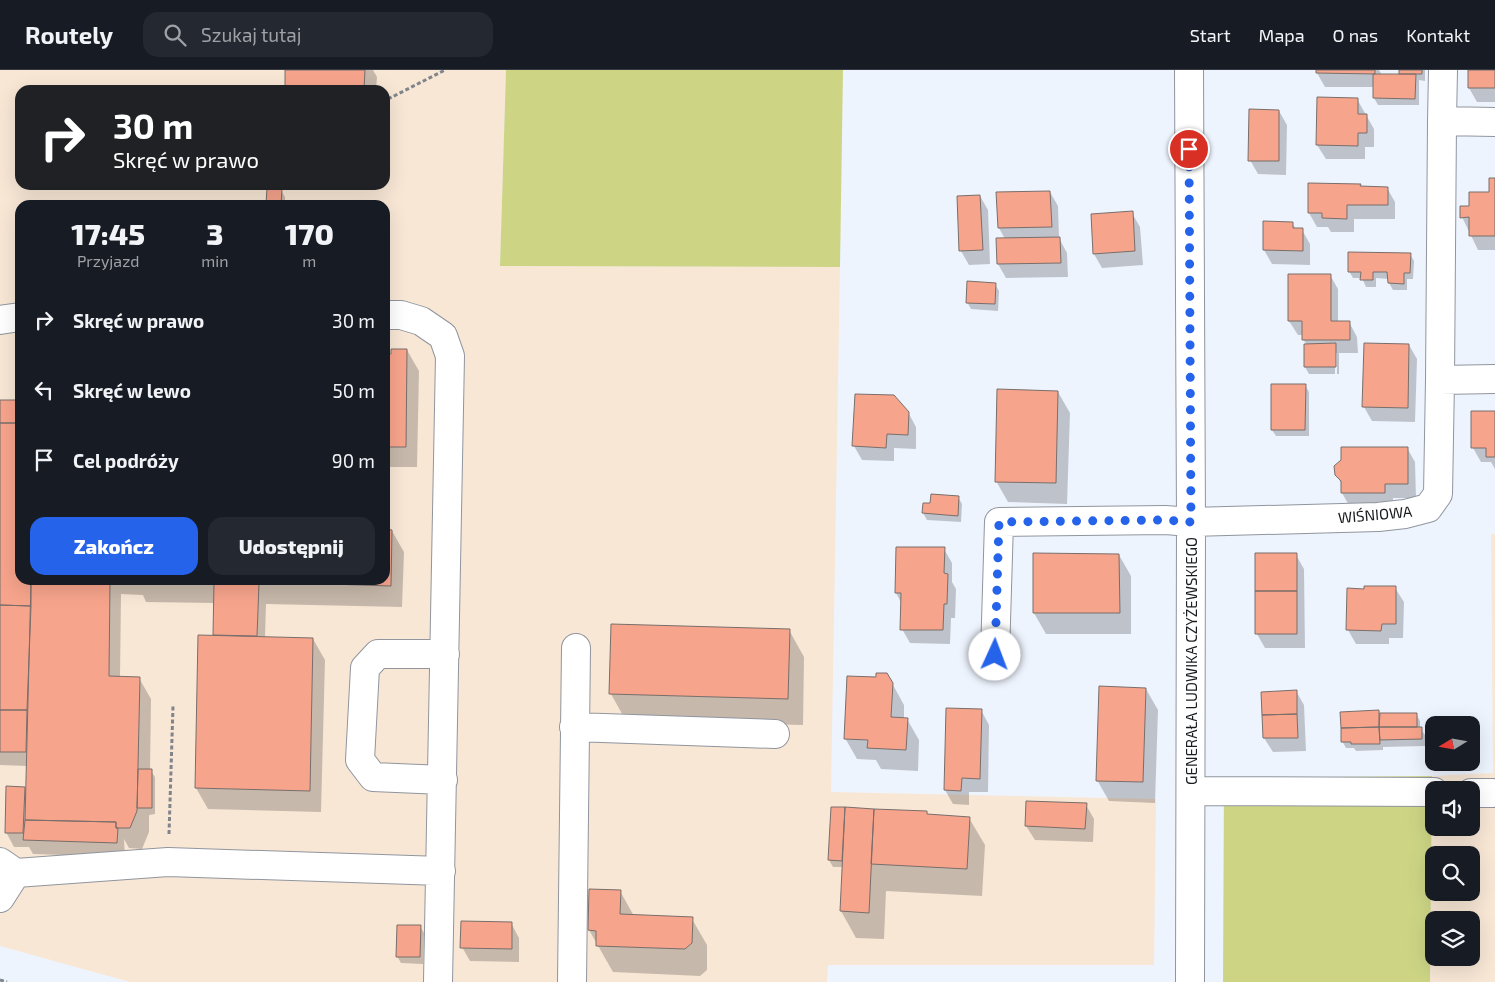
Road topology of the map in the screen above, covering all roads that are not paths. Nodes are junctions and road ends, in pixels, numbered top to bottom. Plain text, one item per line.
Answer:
1 (1189, 70) edge
2 (1443, 70) edge
3 (1442, 122) junction
4 (1495, 122) edge
5 (390, 315) edge
6 (15, 318) edge
7 (0, 320) edge
8 (1495, 379) edge
9 (1440, 380) junction
10 (1191, 522) junction
11 (576, 648) dead end
12 (445, 654) junction
13 (995, 655) dead end
14 (574, 727) junction
15 (775, 734) dead end
16 (442, 780) junction
17 (1191, 791) junction
18 (1425, 792) edge
19 (8, 867) edge
20 (441, 871) junction
21 (0, 898) edge
22 (438, 982) edge
23 (572, 982) edge
24 (1190, 982) edge

1 - 10 street, GENERAŁA LUDWIKA CZYŻEWSKIEGO
2 - 3 street, WIŚNIOWA
3 - 4 street
3 - 9 street, WIŚNIOWA
5 - 12 street
6 - 7 street
8 - 9 street
9 - 10 street, WIŚNIOWA
10 - 13 street, WIŚNIOWA
10 - 17 street, GENERAŁA LUDWIKA CZYŻEWSKIEGO
11 - 14 street
12 - 16 street
12 - 16 street
14 - 15 street
14 - 23 street
16 - 20 street
17 - 18 street
17 - 24 street, GENERAŁA LUDWIKA CZYŻEWSKIEGO
19 - 20 street
19 - 21 street
20 - 22 street

